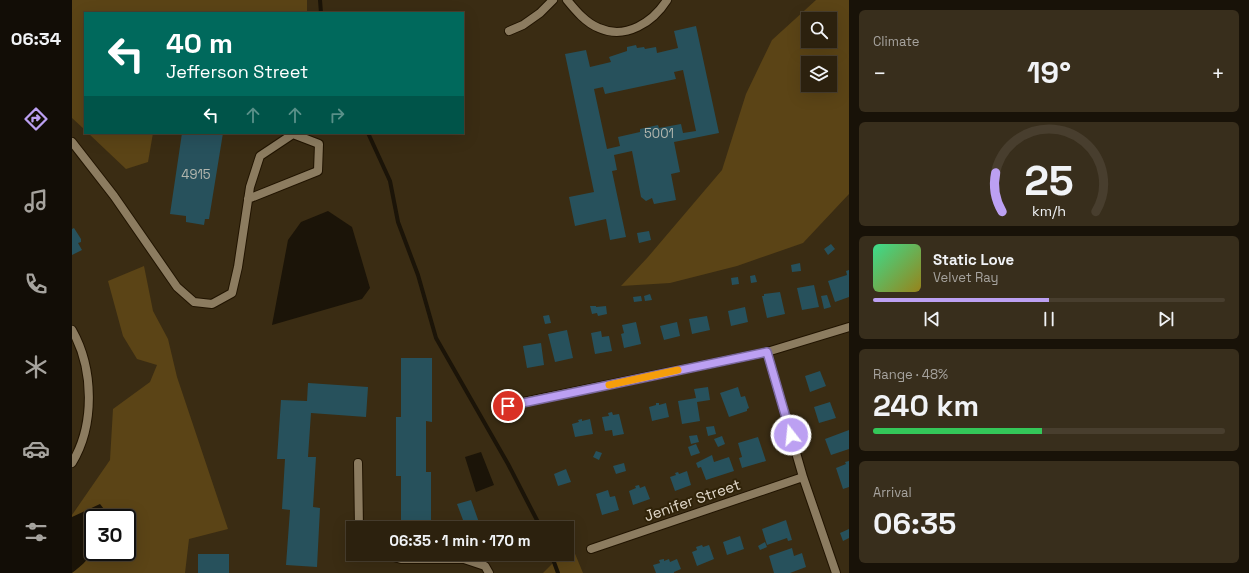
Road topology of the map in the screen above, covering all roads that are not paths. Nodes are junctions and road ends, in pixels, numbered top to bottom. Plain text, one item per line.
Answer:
1 (553, 0) edge
2 (567, 0) edge
3 (667, 0) edge
4 (509, 31) dead end
5 (72, 142) edge
6 (248, 199) junction
7 (849, 327) edge
8 (72, 330) edge
9 (767, 352) junction
10 (508, 406) dead end
11 (72, 463) edge
12 (358, 463) dead end
13 (803, 477) junction
14 (359, 521) edge
15 (591, 549) dead end
16 (470, 561) edge
17 (489, 573) edge
18 (836, 573) edge

1 - 4 street
2 - 3 street
5 - 6 street
6 - 6 street
7 - 9 street
8 - 11 street
9 - 10 street
9 - 13 street
12 - 14 street
13 - 15 street, Jenifer Street
13 - 18 street
16 - 17 street

